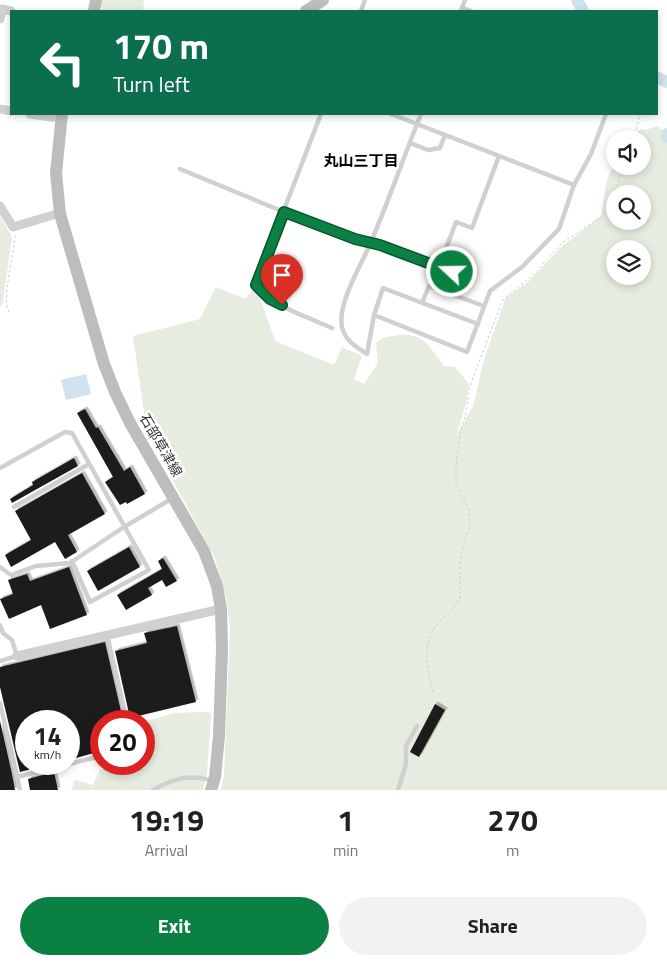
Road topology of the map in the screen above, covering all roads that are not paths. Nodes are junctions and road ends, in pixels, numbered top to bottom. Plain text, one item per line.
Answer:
1 (323, 0) edge
2 (466, 0) edge
3 (1, 9) edge
4 (308, 10) edge
5 (462, 10) edge
6 (0, 19) edge
7 (37, 115) edge
8 (62, 115) edge
9 (321, 115) edge
10 (394, 115) edge
11 (421, 115) edge
12 (606, 115) edge
13 (417, 124) junction
14 (445, 135) junction
15 (410, 142) junction
16 (499, 156) junction
17 (180, 169) dead end
18 (574, 185) junction
19 (0, 206) edge
20 (284, 212) junction
21 (60, 213) junction
22 (371, 242) junction
23 (439, 267) junction
24 (466, 277) dead end
25 (422, 303) junction
26 (484, 306) junction
27 (374, 315) junction
28 (478, 324) junction
29 (332, 328) dead end
30 (89, 464) junction
31 (0, 468) edge
32 (174, 497) junction
33 (14, 507) dead end
34 (124, 527) junction
35 (72, 562) junction
36 (0, 567) edge
37 (221, 609) junction
38 (0, 625) edge
39 (107, 635) junction
40 (17, 656) junction
41 (0, 661) edge
42 (0, 703) edge
43 (124, 710) edge
44 (417, 726) dead end
45 (90, 759) edge
46 (17, 776) junction
47 (213, 785) edge
48 (20, 790) edge
49 (153, 790) edge
50 (398, 790) edge

1 - 4 main road
2 - 5 lane
3 - 6 street
7 - 8 street
8 - 21 main road, 石部草津線
9 - 20 lane
10 - 13 lane
11 - 13 lane
12 - 18 lane
13 - 14 lane
13 - 15 lane
14 - 15 lane
14 - 16 lane
15 - 22 lane
16 - 18 lane
16 - 23 lane
17 - 20 lane
18 - 26 lane
19 - 21 street
20 - 22 lane
20 - 29 lane
21 - 32 main road, 石部草津線
22 - 23 lane
22 - 27 lane
23 - 24 lane
25 - 26 lane
25 - 27 lane
25 - 28 lane
26 - 28 lane
27 - 28 lane
30 - 31 lane
30 - 33 lane
30 - 34 lane
32 - 34 lane
32 - 37 main road, 石部草津線
34 - 35 lane
34 - 35 lane
35 - 36 lane
37 - 39 street
37 - 47 main road, 石部草津線
38 - 40 lane
39 - 40 street
39 - 43 lane
40 - 41 lane
42 - 46 lane
44 - 50 lane
45 - 46 lane
46 - 48 lane
47 - 49 lane

